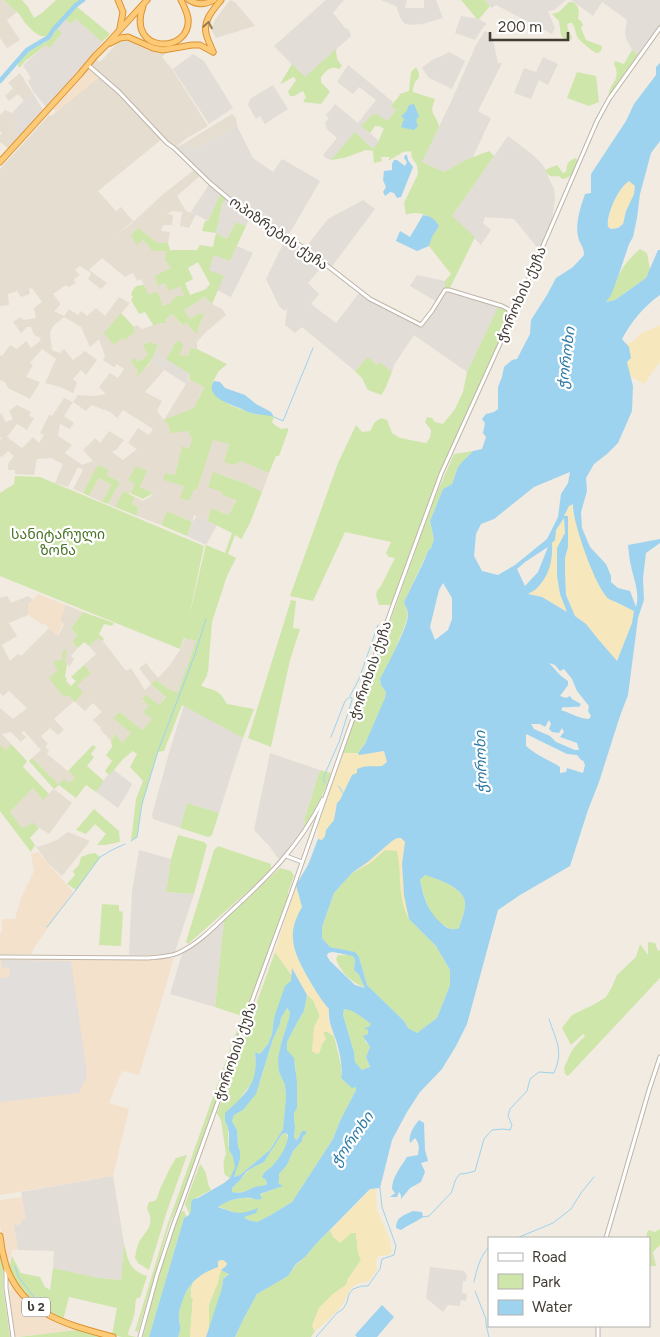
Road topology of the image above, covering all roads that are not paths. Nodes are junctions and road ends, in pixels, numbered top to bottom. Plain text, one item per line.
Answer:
1 (118, 0) edge
2 (181, 0) edge
3 (188, 0) edge
4 (214, 0) edge
5 (222, 0) edge
6 (146, 2) edge
7 (660, 28) edge
8 (119, 30) junction
9 (107, 44) junction
10 (88, 64) junction
11 (0, 162) edge
12 (512, 315) junction
13 (330, 785) junction
14 (286, 856) junction
15 (302, 862) junction
16 (0, 957) edge
17 (660, 1058) edge
18 (0, 1236) edge
19 (606, 1237) edge
20 (6, 1266) junction
21 (13, 1337) edge
22 (112, 1337) edge
23 (140, 1337) edge

1 - 8 highway
2 - 6 highway
3 - 4 highway
9 -> 5 highway
6 - 8 highway
7 - 12 street, ჭოროხის ქუჩა
8 - 9 highway
9 - 10 highway
10 - 11 highway
10 - 12 street, ოპიზრების ქუჩა
12 - 13 street, ჭოროხის ქუჩა
13 - 14 street
13 - 15 street, ჭოროხის ქუჩა
14 - 15 street
14 - 16 street
15 - 23 street, ჭოროხის ქუჩა
17 - 19 street
18 - 20 highway, ს 2
20 - 21 street
20 - 22 highway, ს 2

